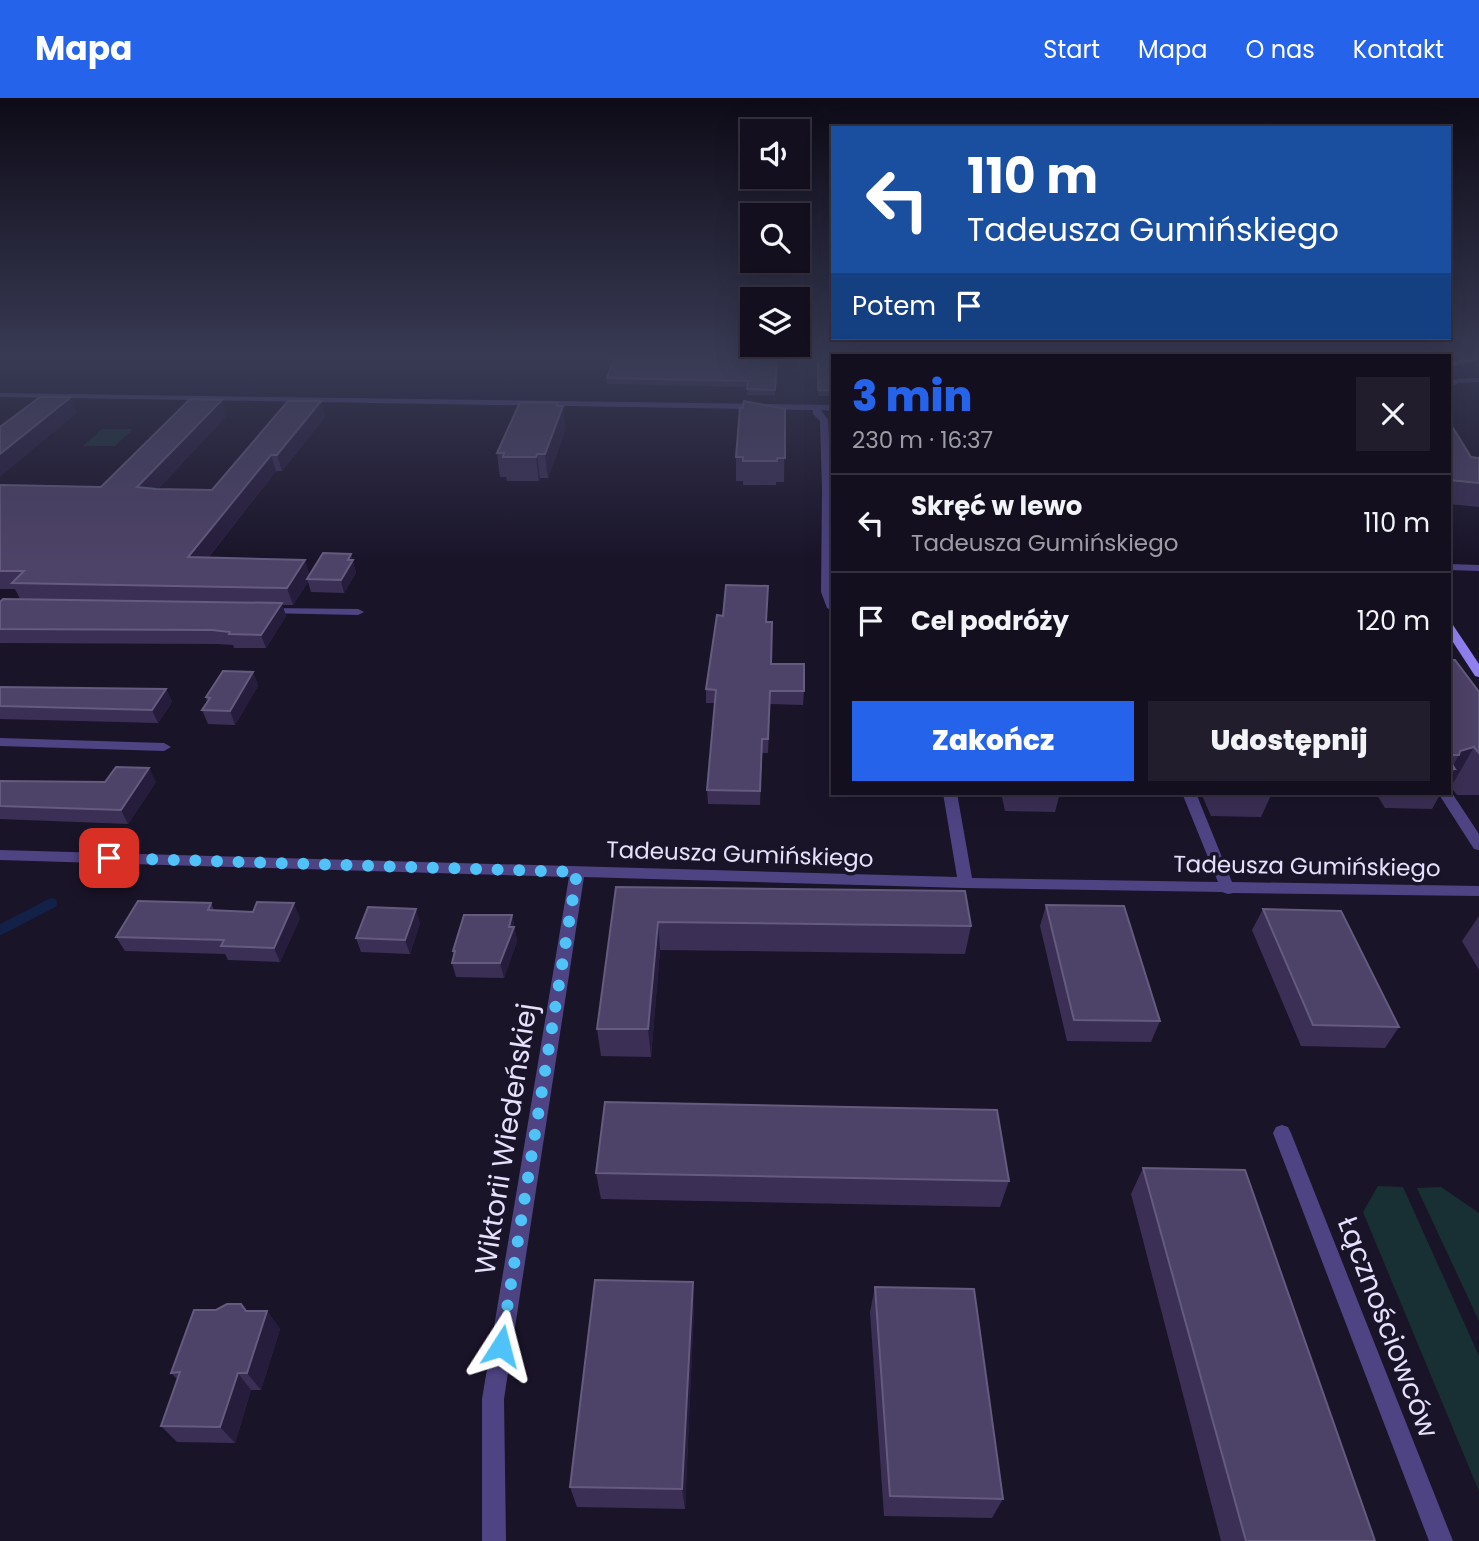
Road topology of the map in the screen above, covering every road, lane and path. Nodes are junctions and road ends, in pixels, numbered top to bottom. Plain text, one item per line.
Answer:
1 (824, 425) edge
2 (1451, 567) edge
3 (1479, 568) edge
4 (830, 578) edge
5 (831, 603) edge
6 (248, 610) edge
7 (358, 612) dead end
8 (1451, 630) edge
9 (1479, 673) edge
10 (0, 742) edge
11 (164, 747) dead end
12 (950, 795) edge
13 (1190, 795) edge
14 (1446, 795) edge
15 (1479, 845) edge
16 (0, 855) edge
17 (577, 872) junction
18 (965, 883) junction
19 (1228, 889) junction
20 (1479, 891) edge
21 (1282, 1133) dead end
22 (494, 1541) edge
23 (1441, 1541) edge

1 - 4 street
2 - 3 street
4 - 5 street
6 - 7 street
8 - 9 street
10 - 11 street
12 - 18 street
13 - 19 street
14 - 15 street
16 - 17 street, Tadeusza Gumińskiego
17 - 18 street, Tadeusza Gumińskiego
17 - 22 street, Wiktorii Wiedeńskiej
18 - 19 street, Tadeusza Gumińskiego
19 - 20 street, Tadeusza Gumińskiego
21 - 23 street, Łącznościowców

